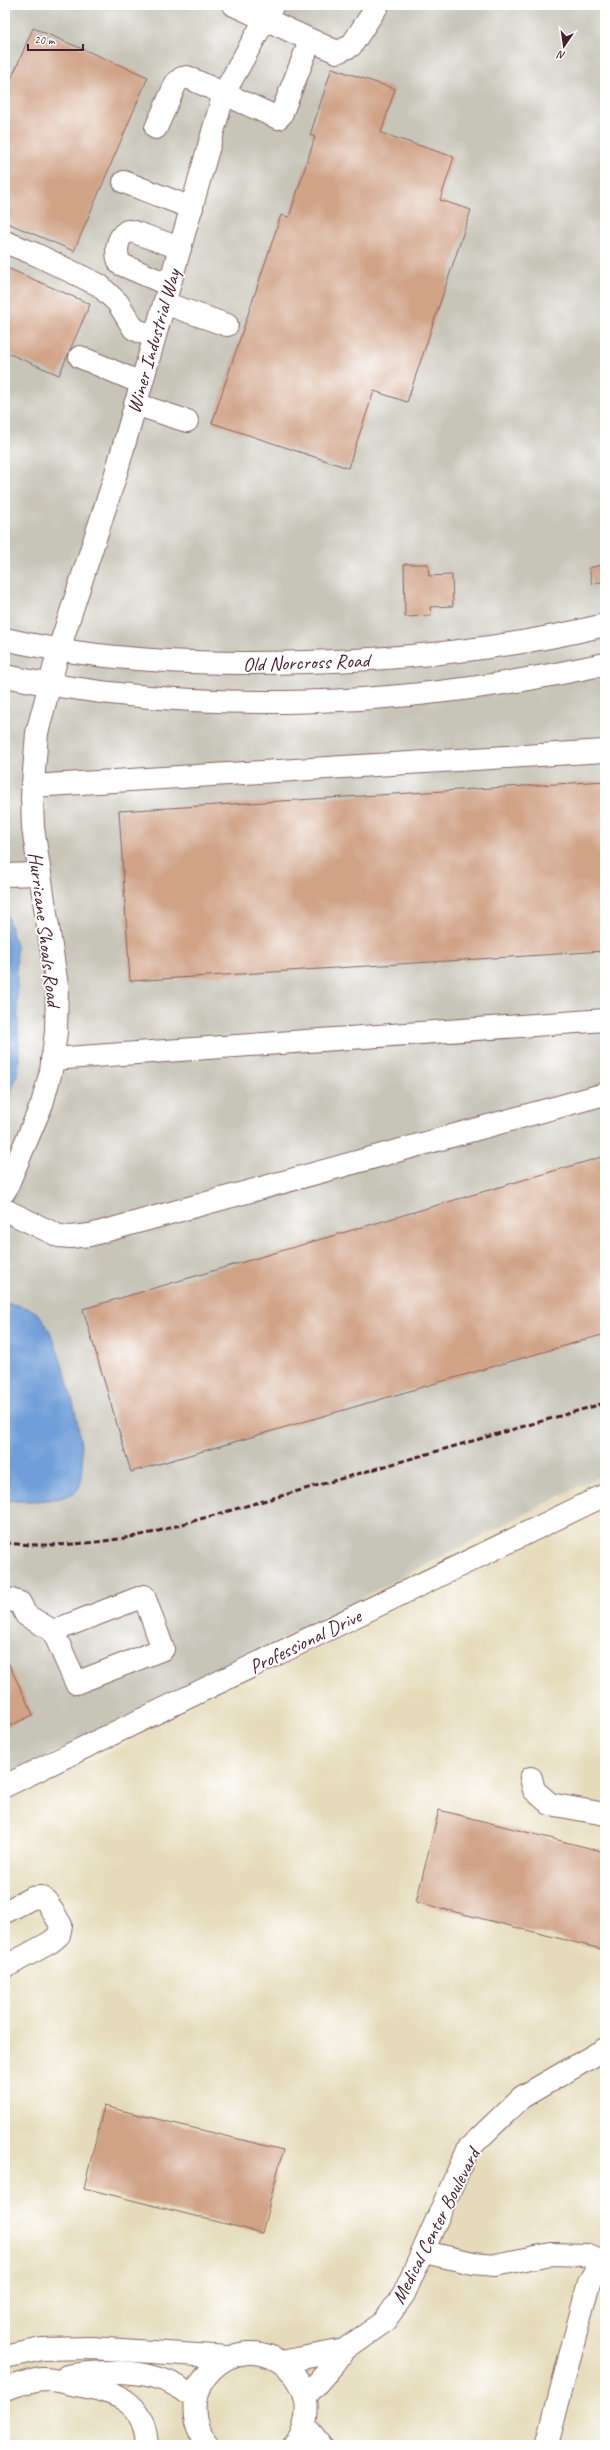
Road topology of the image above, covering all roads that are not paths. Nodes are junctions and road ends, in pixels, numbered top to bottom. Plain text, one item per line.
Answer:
1 (234, 5) edge
2 (378, 5) edge
3 (269, 13) edge
4 (310, 41) junction
5 (224, 93) junction
6 (156, 128) dead end
7 (124, 182) dead end
8 (192, 208) junction
9 (5, 242) edge
10 (180, 248) junction
11 (167, 294) junction
12 (227, 325) dead end
13 (154, 337) junction
14 (80, 357) dead end
15 (141, 383) junction
16 (135, 404) junction
17 (187, 421) dead end
18 (605, 625) edge
19 (5, 639) edge
20 (59, 649) junction
21 (605, 664) edge
22 (5, 676) edge
23 (49, 684) junction
24 (605, 751) edge
25 (32, 786) junction
26 (38, 874) junction
27 (5, 875) edge
28 (605, 1020) edge
29 (52, 1059) junction
30 (605, 1094) edge
31 (5, 1191) edge
32 (5, 1210) edge
33 (605, 1494) edge
34 (5, 1598) edge
35 (53, 1631) junction
36 (531, 1778) dead end
37 (5, 1786) edge
38 (605, 1814) edge
39 (5, 1912) edge
40 (5, 1967) edge
41 (605, 2049) edge
42 (424, 2252) junction
43 (605, 2263) edge
44 (344, 2350) junction
45 (5, 2357) edge
46 (228, 2358) junction
47 (281, 2362) junction
48 (44, 2379) junction
49 (5, 2389) edge
50 (305, 2397) junction
51 (195, 2400) junction
52 (305, 2425) junction
53 (203, 2436) edge
54 (147, 2445) edge
55 (186, 2445) edge
56 (294, 2445) edge
57 (321, 2445) edge
58 (547, 2445) edge

1 - 3 street
2 - 4 street
3 - 4 street
3 - 5 street, Winer Industrial Way
4 - 5 street
5 - 6 street
5 - 8 street, Winer Industrial Way
7 - 8 street
8 - 10 street, Winer Industrial Way
9 - 13 street
10 - 11 street, Winer Industrial Way
10 - 11 street
11 - 12 street
11 - 13 street, Winer Industrial Way
13 - 15 street, Winer Industrial Way
14 - 15 street
15 - 16 street, Winer Industrial Way
16 - 17 street
16 - 20 street, Winer Industrial Way
18 - 20 street, Old Norcross Road
19 - 20 street, Old Norcross Road
20 - 23 street, Winer Industrial Way
21 - 23 street, Old Norcross Road
22 - 23 street, Old Norcross Road
23 - 25 street, Hurricane Shoals Road
24 - 25 street
25 - 26 street, Hurricane Shoals Road
26 - 27 street
26 - 29 street, Hurricane Shoals Road
28 - 29 street
29 - 31 street, Hurricane Shoals Road
30 - 32 street
33 - 37 street, Professional Drive
34 - 35 street
35 - 35 street
36 - 38 street
39 - 40 street
41 - 42 street, Medical Center Boulevard
42 - 43 street
42 - 44 street, Medical Center Boulevard
43 - 58 street
44 - 47 street
44 - 50 street
45 - 46 street
46 - 47 street
46 - 51 street
47 - 50 street
48 - 49 street
48 - 51 street
48 - 54 street
50 - 52 street
51 - 53 street
52 - 56 street
52 - 57 street
53 - 55 street

